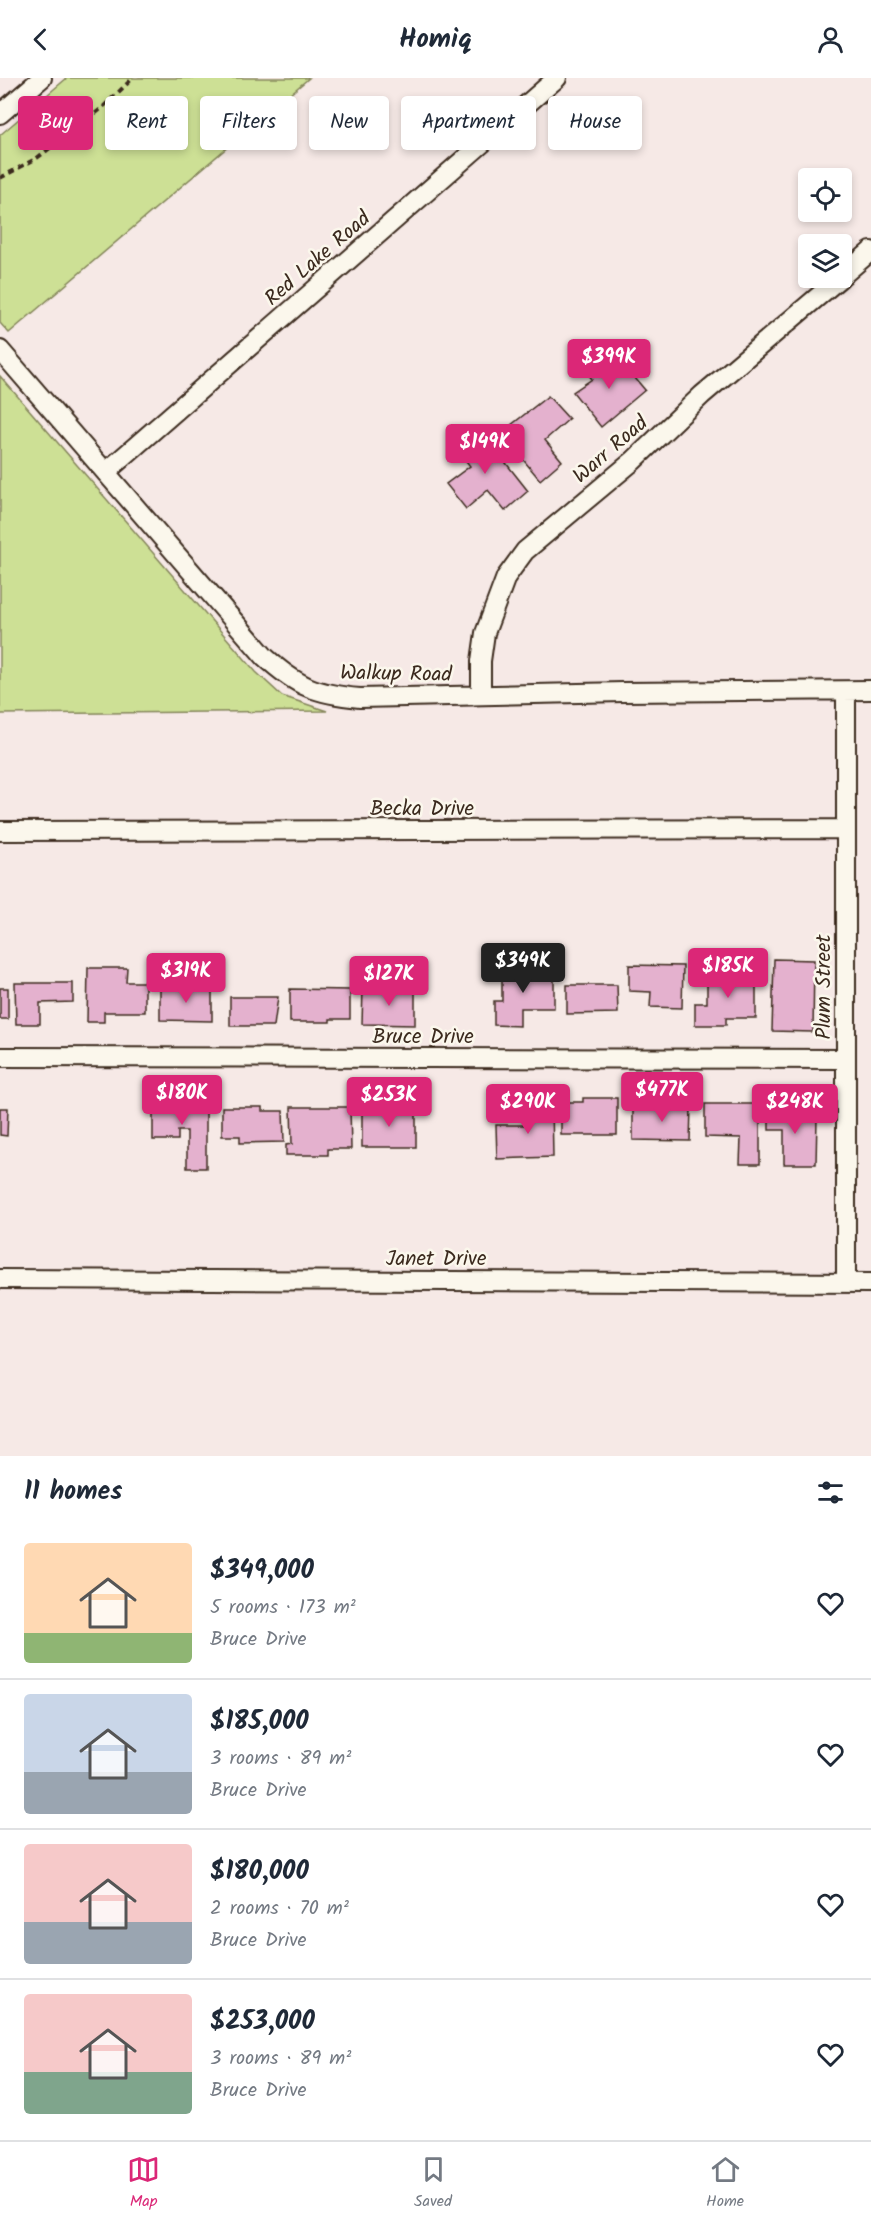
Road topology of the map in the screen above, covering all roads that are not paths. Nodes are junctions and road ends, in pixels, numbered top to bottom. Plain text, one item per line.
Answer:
1 (42, 78) edge
2 (558, 78) edge
3 (0, 114) edge
4 (871, 251) edge
5 (852, 267) edge
6 (828, 288) edge
7 (0, 350) edge
8 (106, 472) junction
9 (871, 690) edge
10 (846, 691) junction
11 (481, 696) junction
12 (845, 829) junction
13 (0, 831) edge
14 (0, 1058) edge
15 (845, 1059) junction
16 (0, 1279) edge
17 (846, 1282) junction
18 (871, 1283) edge

1 - 3 street
2 - 8 street, Red Lake Road
4 - 5 street, Warr Road
6 - 11 street, Warr Road
7 - 8 street, Walkup Road
8 - 11 street, Walkup Road
9 - 10 street, Walkup Road
10 - 11 street, Walkup Road
10 - 12 street, Plum Street
12 - 13 street, Becka Drive
12 - 15 street, Plum Street
14 - 15 street, Bruce Drive
15 - 17 street, Plum Street
16 - 17 street, Janet Drive
17 - 18 street, Janet Drive

